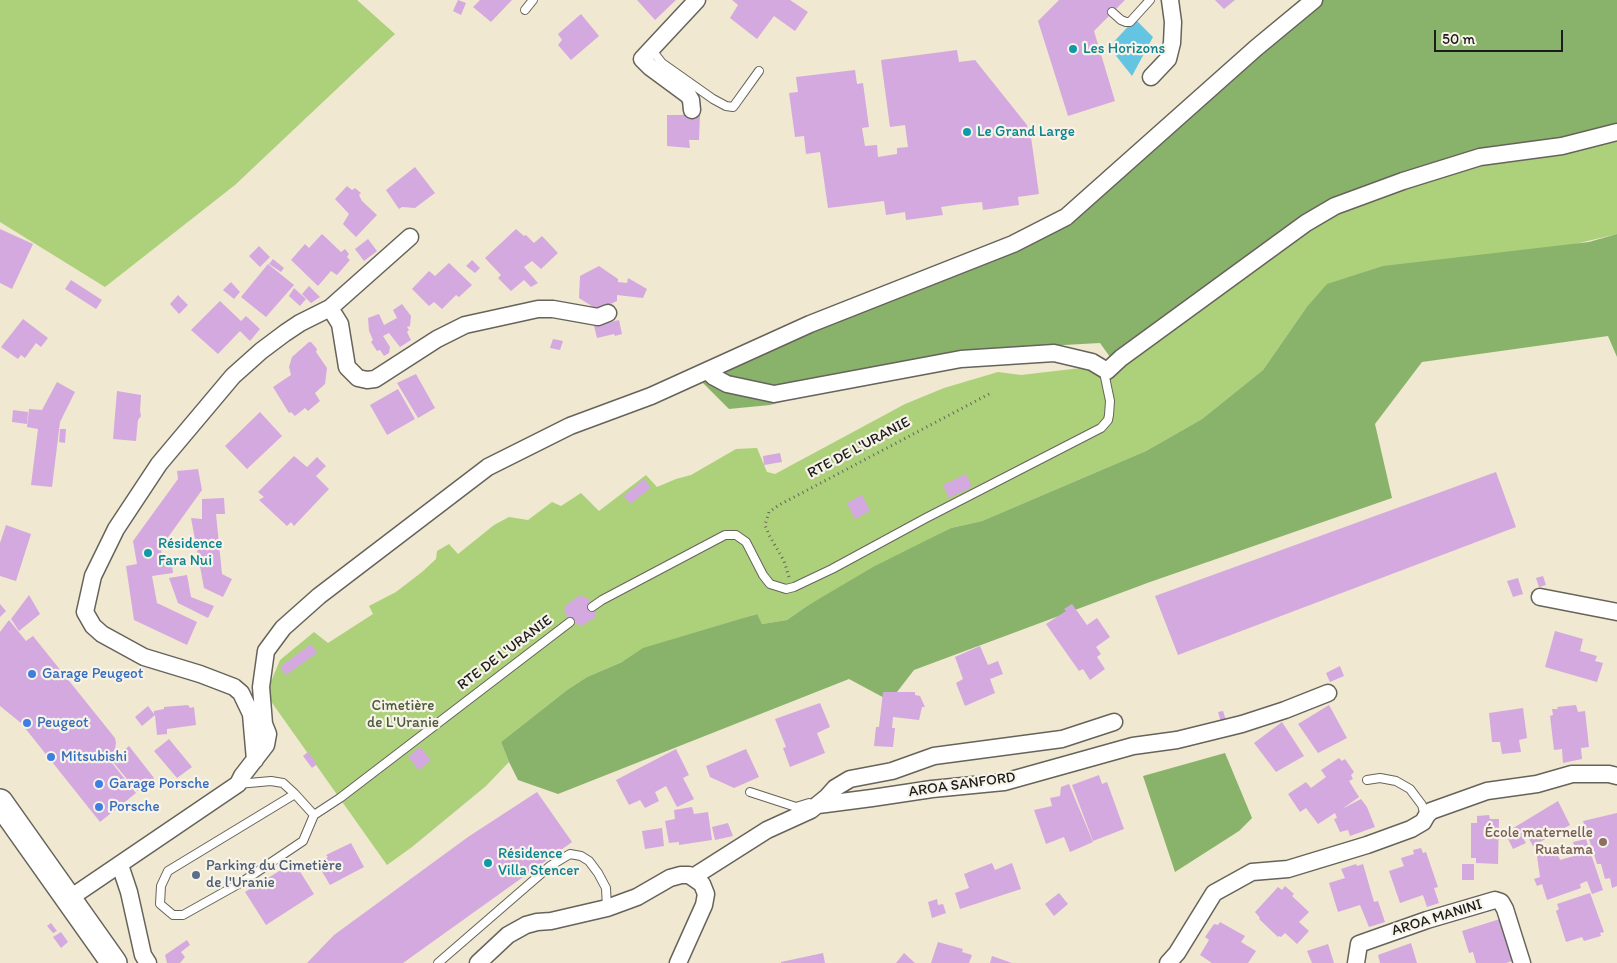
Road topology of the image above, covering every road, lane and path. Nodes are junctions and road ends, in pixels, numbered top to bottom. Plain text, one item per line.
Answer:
1 (533, 0) edge
2 (698, 0) edge
3 (1150, 0) edge
4 (1170, 0) edge
5 (1314, 0) edge
6 (525, 10) dead end
7 (1112, 12) dead end
8 (651, 49) junction
9 (760, 71) dead end
10 (1151, 76) dead end
11 (692, 110) dead end
12 (1617, 132) edge
13 (410, 237) dead end
14 (330, 308) junction
15 (608, 312) dead end
16 (708, 371) junction
17 (1107, 371) junction
18 (991, 393) dead end
19 (786, 589) junction
20 (1540, 597) dead end
21 (592, 607) dead end
22 (1617, 612) edge
23 (570, 622) dead end
24 (1328, 693) dead end
25 (1114, 722) dead end
26 (255, 760) junction
27 (1617, 776) edge
28 (1367, 780) dead end
29 (238, 784) junction
30 (750, 792) dead end
31 (295, 794) junction
32 (823, 801) junction
33 (0, 802) edge
34 (314, 815) junction
35 (1426, 818) junction
36 (120, 865) junction
37 (693, 877) junction
38 (70, 898) junction
39 (606, 908) junction
40 (105, 960) edge
41 (148, 963) edge
42 (438, 963) edge
43 (478, 963) edge
44 (678, 963) edge
45 (1168, 963) edge
46 (1356, 963) edge
47 (1522, 963) edge

1 - 6 lane
2 - 8 street
3 - 7 lane
4 - 10 street
5 - 16 street
8 - 9 lane
8 - 11 street
12 - 17 street
13 - 14 street
14 - 15 street
14 - 26 street
16 - 17 street
16 - 26 street
17 - 19 lane
18 - 19 path, RTE DE L'URANIE
19 - 21 lane
20 - 22 street
23 - 34 lane, RTE DE L'URANIE
24 - 32 street, AROA SANFORD
25 - 32 street
26 - 29 street
27 - 35 street
28 - 35 lane
29 - 31 lane
29 - 36 street
30 - 32 lane, AROA SANFORD
31 - 34 lane
31 - 34 lane
32 - 37 street
33 - 38 main road
35 - 45 street
36 - 38 street
36 - 41 street
37 - 39 street
37 - 44 street
38 - 40 main road
39 - 42 lane
39 - 43 street
46 - 47 street, AROA MANINI

